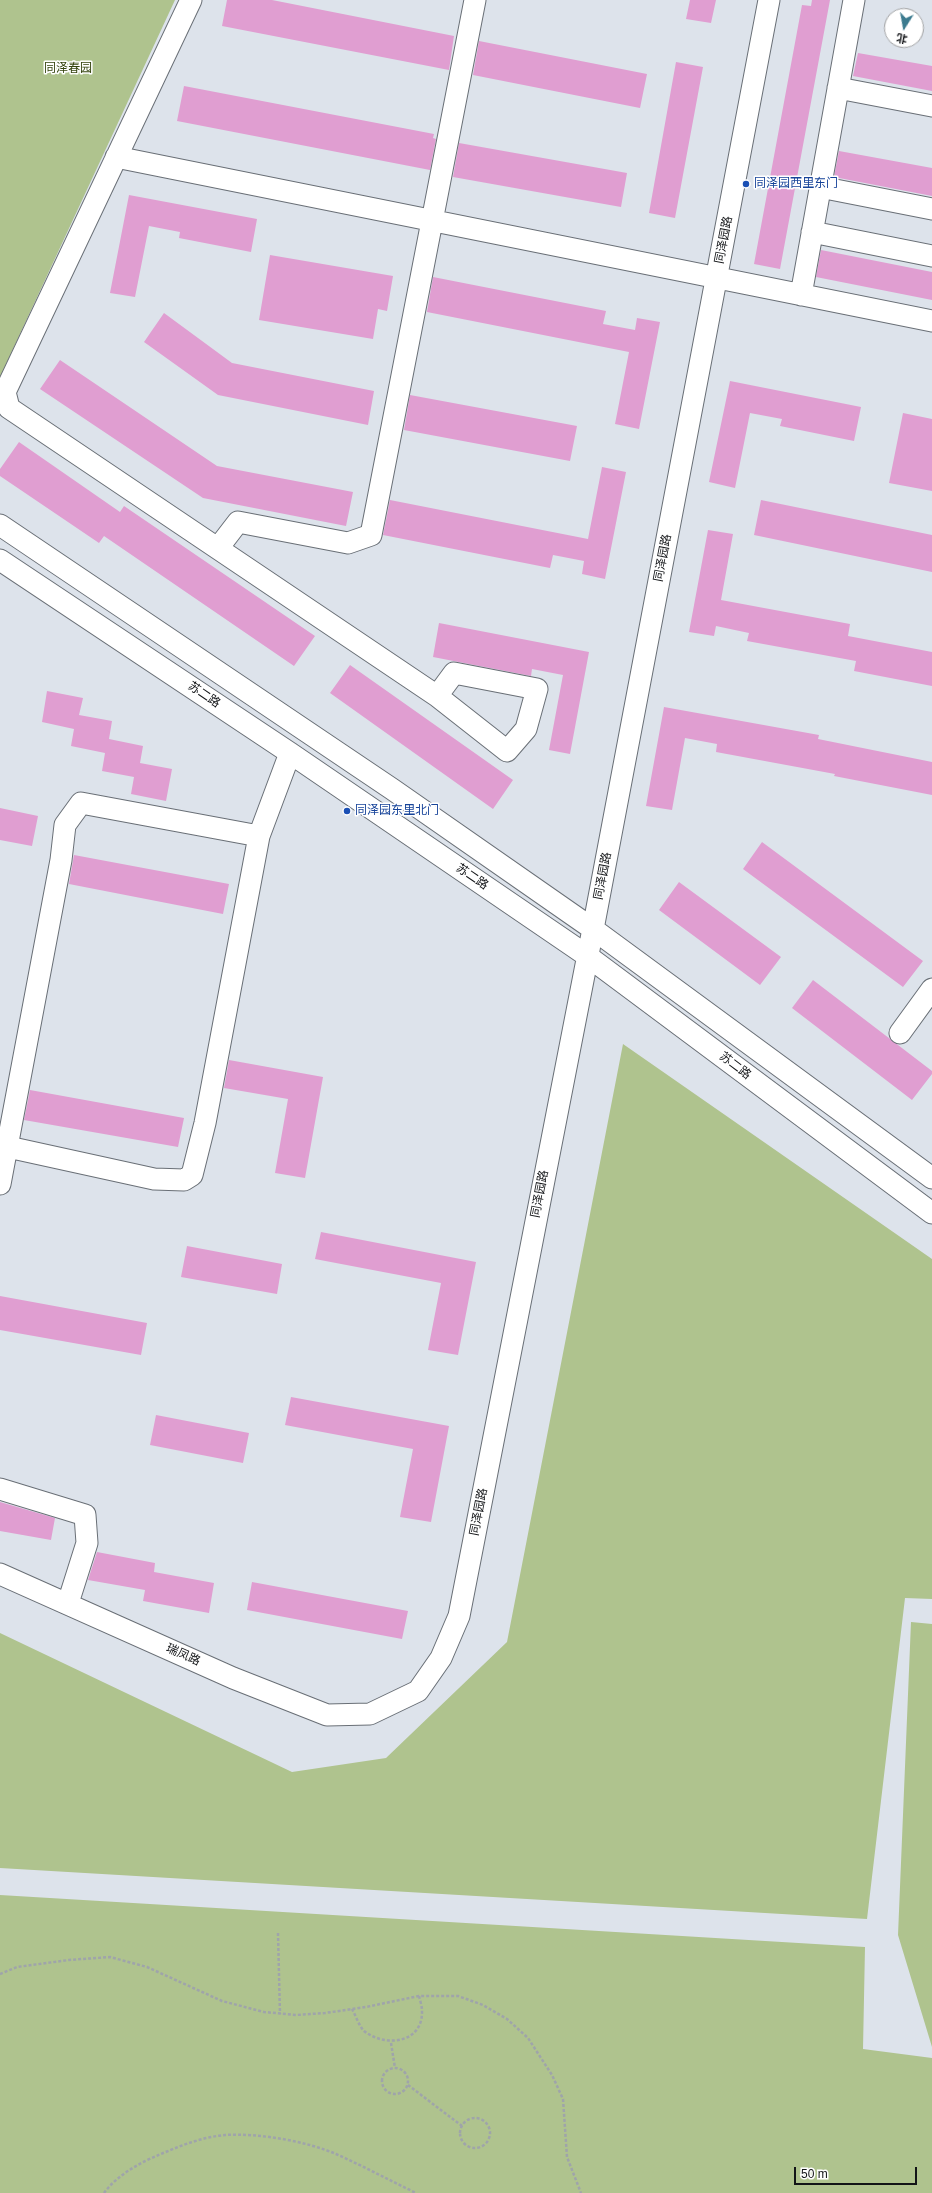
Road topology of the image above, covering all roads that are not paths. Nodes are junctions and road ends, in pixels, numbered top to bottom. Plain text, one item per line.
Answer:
1 (190, 0) edge
2 (475, 0) edge
3 (769, 0) edge
4 (854, 0) edge
5 (838, 88) junction
6 (932, 106) edge
7 (116, 157) junction
8 (820, 187) junction
9 (932, 209) edge
10 (432, 221) junction
11 (812, 232) junction
12 (932, 256) edge
13 (716, 279) junction
14 (801, 295) junction
15 (932, 322) edge
16 (0, 525) edge
17 (218, 548) junction
18 (0, 560) edge
19 (437, 696) junction
20 (290, 753) junction
21 (259, 836) junction
22 (593, 929) junction
23 (586, 955) junction
24 (932, 989) edge
25 (900, 1033) dead end
26 (8, 1147) junction
27 (932, 1178) edge
28 (0, 1184) edge
29 (932, 1213) edge
30 (0, 1489) edge
31 (0, 1574) edge
32 (68, 1603) junction
33 (370, 1714) joint

1 - 7 street
2 - 10 street
3 - 13 street, 同泽园路
4 - 5 street
5 - 6 street
5 - 8 street
7 - 10 street
7 - 17 street
8 - 9 street
8 - 11 street
10 - 13 street
10 - 17 street
11 - 12 street
11 - 14 street
13 - 14 street
13 - 22 street, 同泽园路
14 - 15 street
16 - 22 street
17 - 19 street
18 - 20 street, 苏二路
19 - 19 street
20 - 21 street
20 - 23 street, 苏二路
21 - 26 street
21 - 26 street
22 - 23 street, 同泽园路
22 - 27 street
23 - 29 street, 苏二路
23 - 33 street, 同泽园路
24 - 25 street
26 - 28 street
30 - 32 street
31 - 32 street, 瑞凤路
32 - 33 street, 瑞凤路

